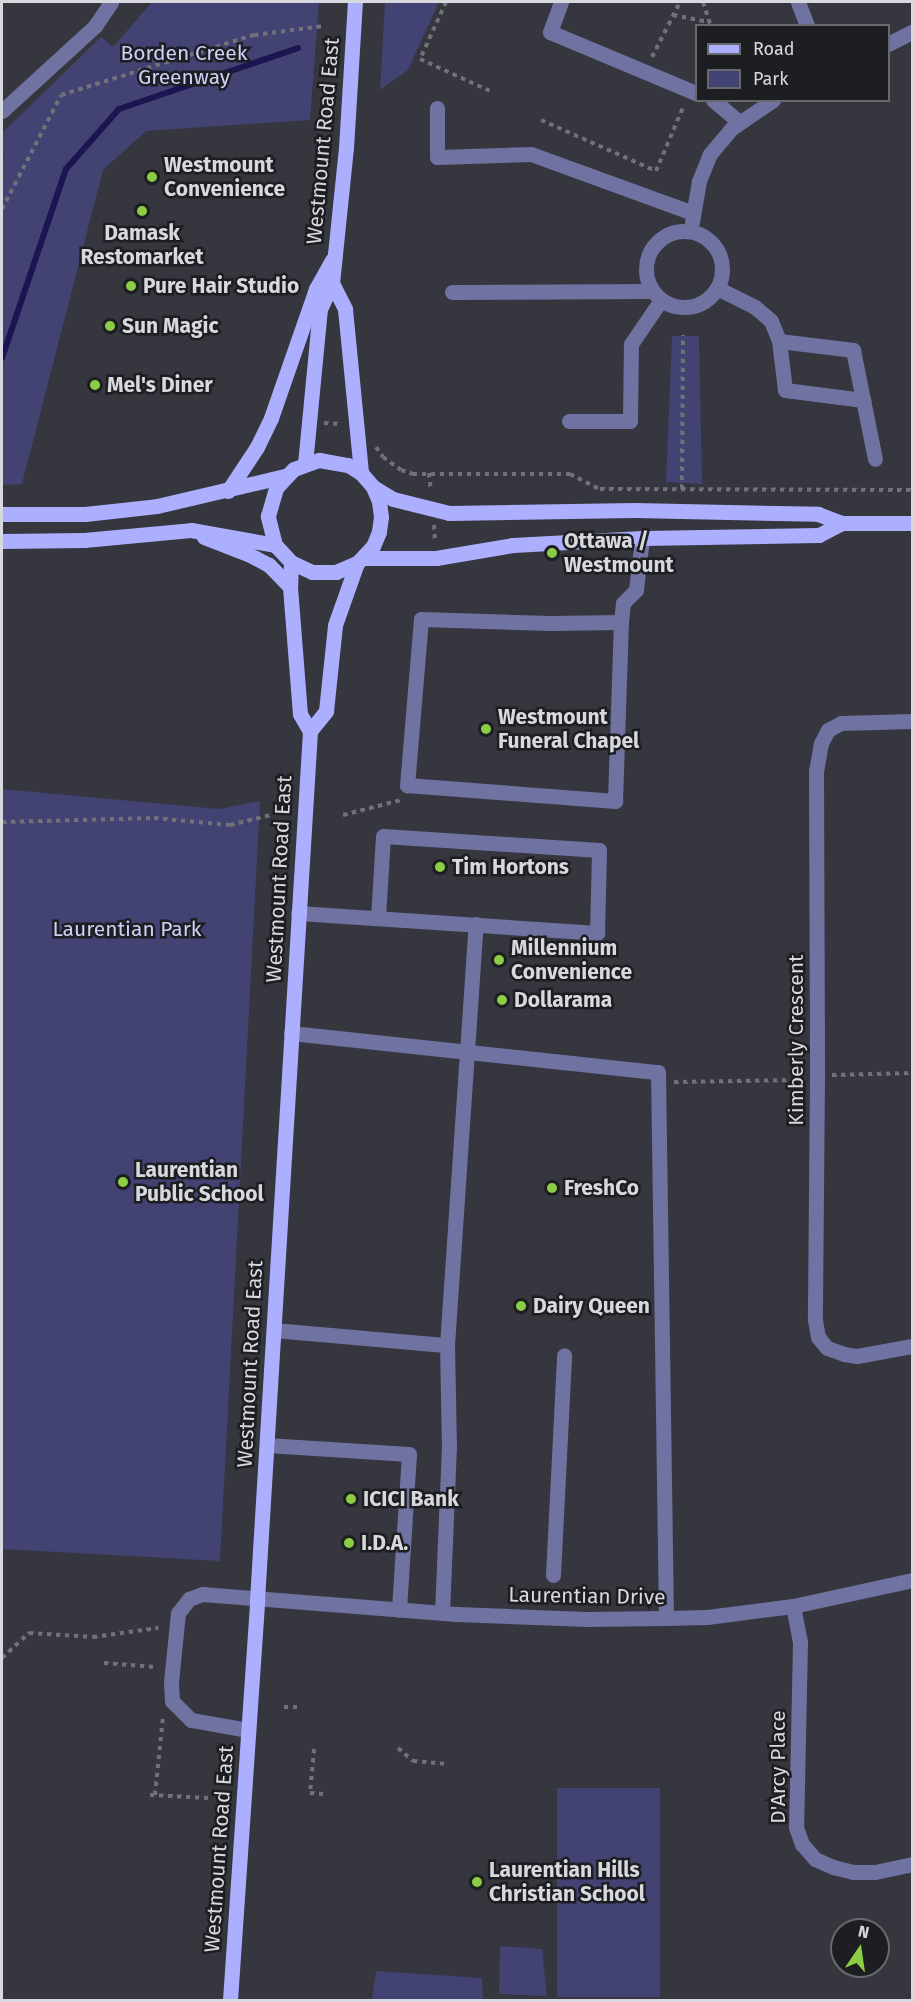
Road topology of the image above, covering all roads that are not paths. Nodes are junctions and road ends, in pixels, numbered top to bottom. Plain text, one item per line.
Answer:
1 (111, 2) edge
2 (355, 2) edge
3 (561, 2) edge
4 (798, 2) edge
5 (806, 24) edge
6 (912, 32) edge
7 (890, 43) edge
8 (691, 97) edge
9 (715, 102) edge
10 (770, 102) edge
11 (437, 108) dead end
12 (2, 111) edge
13 (740, 123) junction
14 (693, 213) junction
15 (690, 231) junction
16 (335, 254) junction
17 (332, 283) junction
18 (717, 288) junction
19 (452, 292) dead end
20 (656, 296) junction
21 (779, 341) junction
22 (863, 400) junction
23 (569, 421) dead end
24 (875, 459) dead end
25 (305, 464) junction
26 (361, 473) junction
27 (285, 476) junction
28 (373, 487) junction
29 (228, 491) junction
30 (2, 514) edge
31 (842, 523) junction
32 (912, 523) edge
33 (191, 530) junction
34 (642, 538) junction
35 (2, 540) edge
36 (275, 545) junction
37 (360, 561) junction
38 (291, 562) junction
39 (290, 587) junction
40 (621, 622) junction
41 (912, 721) edge
42 (310, 731) junction
43 (298, 913) junction
44 (378, 917) junction
45 (476, 924) junction
46 (291, 1034) junction
47 (467, 1052) junction
48 (274, 1330) junction
49 (447, 1345) junction
50 (912, 1346) edge
51 (564, 1355) dead end
52 (267, 1445) junction
53 (553, 1575) dead end
54 (912, 1580) edge
55 (257, 1600) junction
56 (793, 1606) junction
57 (399, 1610) junction
58 (442, 1613) junction
59 (666, 1618) junction
60 (248, 1730) junction
61 (912, 1864) edge
62 (230, 2001) edge

1 - 12 street
2 - 16 main road, Westmount Road East
3 - 8 street
4 - 5 street
6 - 7 street
9 - 13 street
10 - 13 street
11 - 14 street
13 - 14 street
14 - 15 street
15 - 18 street
15 - 20 street
16 - 17 main road, Westmount Road East
16 - 29 main road
17 - 25 main road
17 - 26 main road
18 - 20 street
18 - 21 street
19 - 20 street
20 - 23 street
21 - 22 street
21 - 22 street
22 - 24 street
25 - 26 main road
25 - 27 main road
26 - 28 main road
27 - 29 main road
27 - 36 main road
28 - 31 main road
28 - 37 main road
29 - 30 main road
31 - 32 main road
31 - 34 main road
33 - 35 main road
33 - 36 main road
33 - 39 main road
34 - 37 main road
34 - 40 street
36 - 38 main road
37 - 38 main road
37 - 42 main road
38 - 39 main road
39 - 42 main road
40 - 40 street
41 - 50 street, Kimberly Crescent
42 - 43 main road, Westmount Road East
43 - 44 street
43 - 46 main road, Westmount Road East
44 - 45 street
44 - 45 street
45 - 47 street
46 - 47 street
46 - 48 main road, Westmount Road East
47 - 49 street
47 - 59 street
48 - 49 street
48 - 52 main road, Westmount Road East
49 - 58 street
51 - 53 street
52 - 55 main road, Westmount Road East
52 - 57 street
54 - 56 street, Laurentian Drive
55 - 57 street, Laurentian Drive
55 - 60 main road, Westmount Road East
55 - 60 street, Laurentian Drive
56 - 59 street, Laurentian Drive
56 - 61 street, D'Arcy Place
57 - 58 street, Laurentian Drive
58 - 59 street, Laurentian Drive
60 - 62 main road, Westmount Road East

